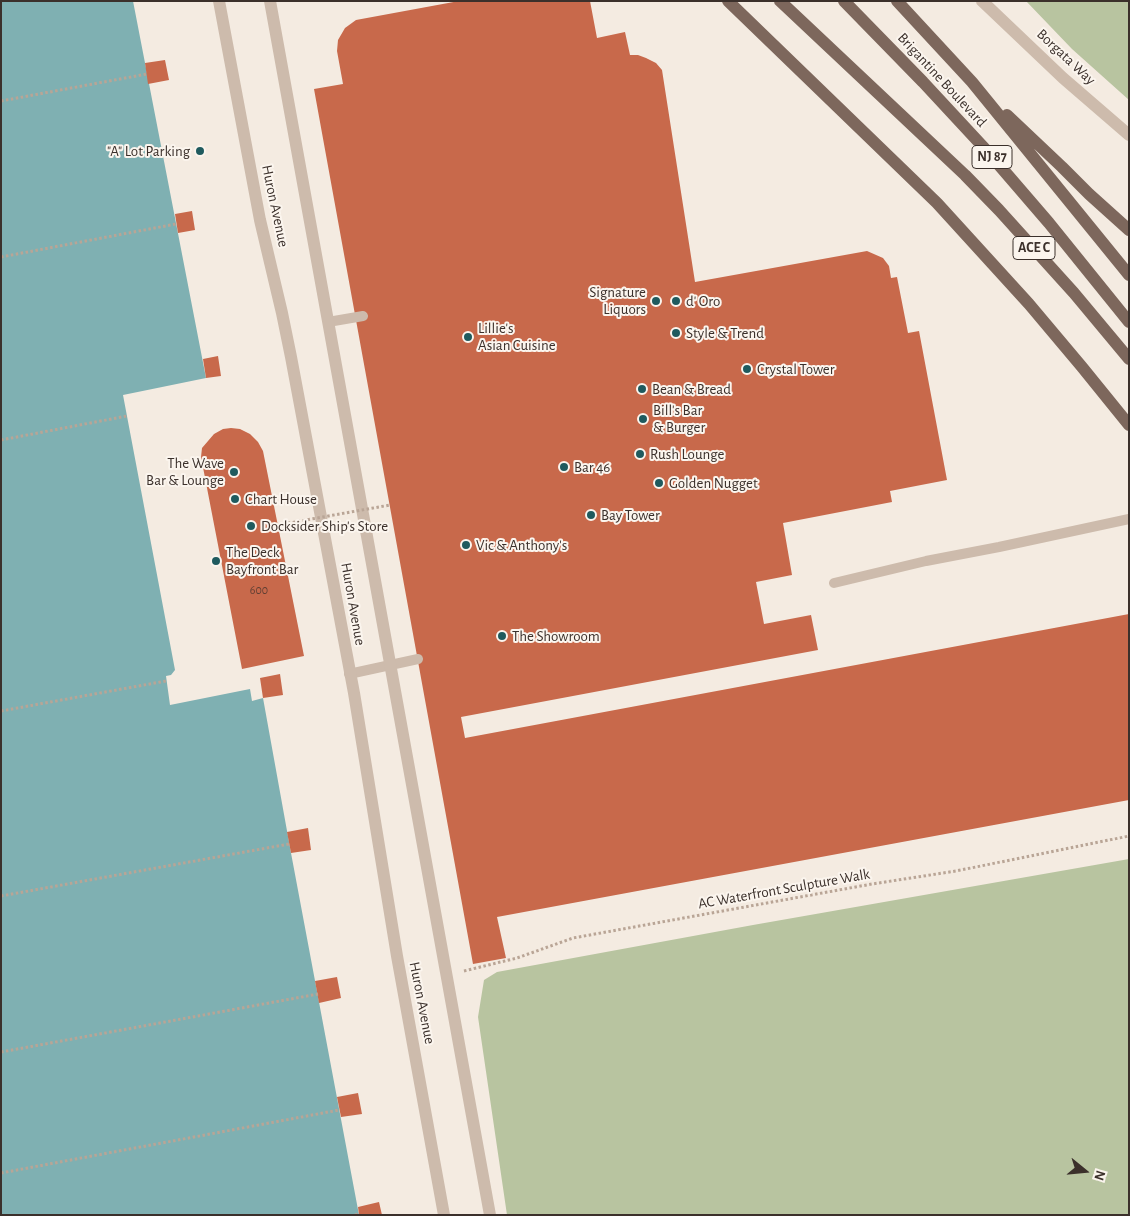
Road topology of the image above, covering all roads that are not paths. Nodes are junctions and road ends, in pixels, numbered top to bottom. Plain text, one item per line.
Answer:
1 (219, 1) edge
2 (270, 1) edge
3 (728, 1) edge
4 (780, 1) edge
5 (844, 1) edge
6 (897, 1) edge
7 (982, 1) edge
8 (972, 82) junction
9 (1129, 136) edge
10 (1129, 230) edge
11 (1129, 275) edge
12 (363, 316) dead end
13 (328, 322) junction
14 (1129, 322) edge
15 (1129, 359) edge
16 (1129, 425) edge
17 (1129, 519) edge
18 (834, 583) dead end
19 (418, 659) dead end
20 (390, 666) junction
21 (349, 674) junction
22 (444, 1215) edge
23 (490, 1215) edge

1 - 21 street, Huron Avenue
2 - 13 street, Huron Avenue
3 - 16 main road
4 - 15 main road, ACE C
5 - 14 main road, Brigantine Boulevard / NJ 87
6 - 8 main road, Brigantine Boulevard / NJ 87
7 - 9 street, Borgata Way
8 - 10 main road
8 - 11 main road, Brigantine Boulevard / NJ 87
12 - 13 lane
13 - 20 street, Huron Avenue
17 - 18 lane
19 - 20 lane
20 - 21 lane
20 - 23 street, Huron Avenue
21 - 22 street, Huron Avenue

